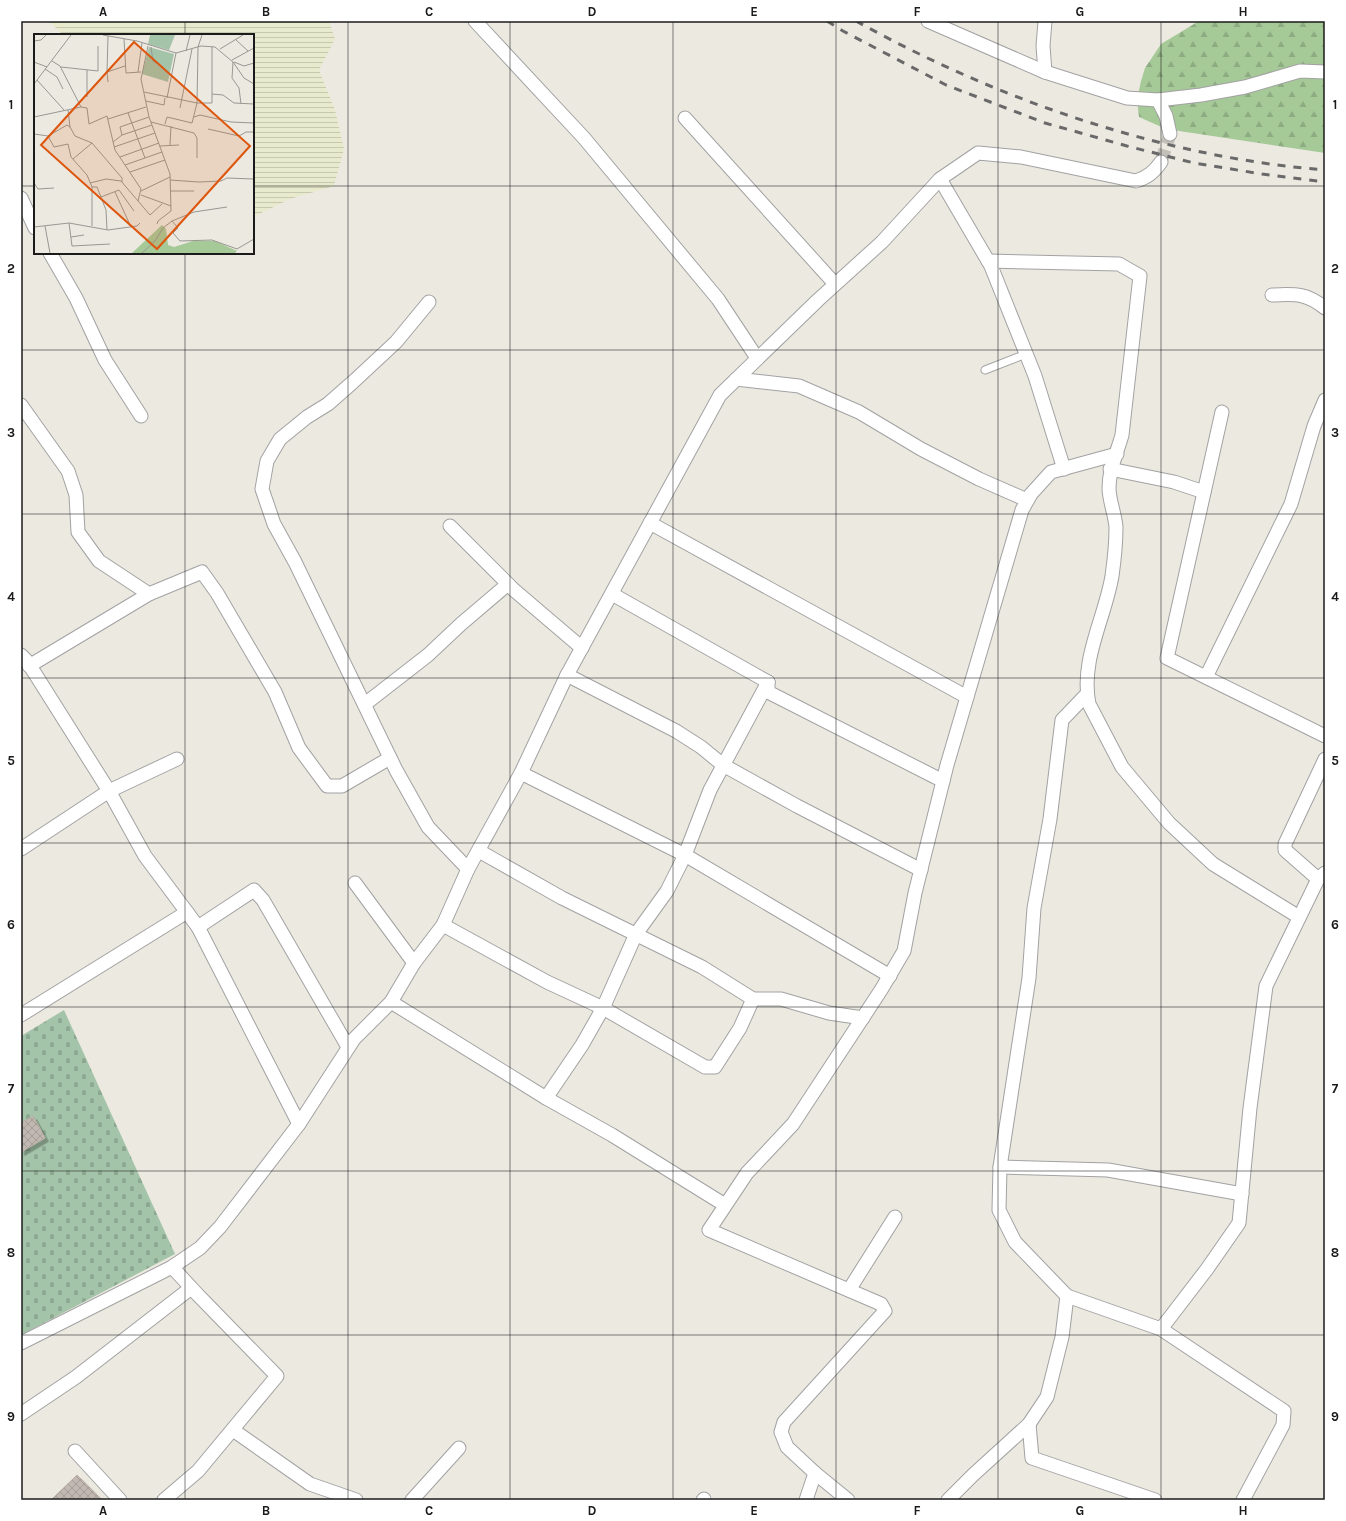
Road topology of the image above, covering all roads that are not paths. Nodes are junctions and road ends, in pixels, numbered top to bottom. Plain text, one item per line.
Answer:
1 (475, 21) edge
2 (928, 21) edge
3 (1045, 21) edge
4 (1045, 72) junction
5 (1325, 72) edge
6 (1158, 100) junction
7 (685, 118) dead end
8 (1170, 134) tunnel mouth
9 (1161, 162) tunnel mouth
10 (940, 179) junction
11 (21, 198) edge
12 (34, 226) edge
13 (51, 254) edge
14 (988, 261) junction
15 (835, 284) junction
16 (1272, 295) dead end
17 (429, 302) dead end
18 (1325, 308) edge
19 (1026, 354) junction
20 (757, 358) junction
21 (984, 370) dead end
22 (736, 379) junction
23 (1325, 400) edge
24 (21, 405) edge
25 (1222, 412) dead end
26 (141, 416) dead end
27 (1117, 454) junction
28 (1064, 469) junction
29 (1110, 469) junction
30 (1204, 492) junction
31 (1027, 500) junction
32 (650, 523) junction
33 (450, 526) dead end
34 (508, 584) junction
35 (149, 594) junction
36 (612, 594) junction
37 (582, 648) junction
38 (24, 662) edge
39 (567, 675) junction
40 (1206, 677) junction
41 (768, 682) junction
42 (1087, 694) junction
43 (967, 697) junction
44 (365, 704) junction
45 (1325, 736) edge
46 (390, 758) junction
47 (177, 759) dead end
48 (1325, 759) edge
49 (723, 765) junction
50 (521, 773) junction
51 (943, 781) junction
52 (109, 792) junction
53 (21, 848) edge
54 (479, 851) junction
55 (685, 855) junction
56 (468, 869) junction
57 (921, 870) junction
58 (1322, 876) edge
59 (355, 883) dead end
60 (187, 912) junction
61 (1299, 917) junction
62 (443, 925) junction
63 (198, 927) junction
64 (636, 934) junction
65 (414, 963) junction
66 (890, 976) junction
67 (753, 999) junction
68 (391, 1002) junction
69 (603, 1008) junction
70 (21, 1015) edge
71 (863, 1018) junction
72 (348, 1048) junction
73 (546, 1098) junction
74 (299, 1124) junction
75 (1000, 1167) junction
76 (1242, 1194) junction
77 (725, 1205) junction
78 (895, 1217) dead end
79 (172, 1267) junction
80 (191, 1288) junction
81 (849, 1290) junction
82 (1067, 1296) junction
83 (1161, 1329) junction
84 (21, 1343) edge
85 (21, 1414) edge
86 (1029, 1424) junction
87 (233, 1430) junction
88 (459, 1448) dead end
89 (75, 1451) dead end
90 (815, 1473) junction
91 (120, 1500) edge
92 (164, 1500) edge
93 (356, 1500) edge
94 (412, 1500) edge
95 (806, 1500) edge
96 (848, 1500) edge
97 (948, 1500) edge
98 (1155, 1500) edge
99 (1243, 1500) edge

1 - 20 street
2 - 4 street
3 - 4 street
4 - 6 street
5 - 6 street
6 - 8 street
7 - 15 street
9 - 10 street
10 - 14 street
10 - 15 street
11 - 12 street
13 - 26 street
14 - 19 street
14 - 27 street
15 - 20 street
16 - 18 street
17 - 44 street
19 - 21 lane
19 - 28 street
20 - 22 street
22 - 31 street
22 - 32 street
23 - 40 street
24 - 35 street
25 - 30 street
27 - 28 street
27 - 29 street
28 - 31 street
29 - 30 street
29 - 42 street
30 - 40 street
31 - 43 street
32 - 36 street
32 - 43 street
33 - 34 street
34 - 37 street
34 - 44 street
35 - 38 street
35 - 46 street
36 - 37 street
36 - 41 street
37 - 39 street
38 - 52 street
39 - 49 street
39 - 50 street
40 - 45 street
41 - 49 street
41 - 51 street
42 - 61 street
42 - 75 street
43 - 51 street
44 - 46 street
46 - 56 street
47 - 52 street
48 - 58 street
49 - 55 street
49 - 57 street
50 - 54 street
50 - 55 street
51 - 57 street
52 - 53 street
52 - 60 street
54 - 56 street
54 - 64 street
55 - 64 street
55 - 66 street
56 - 62 street
57 - 66 street
58 - 61 street
59 - 65 street
60 - 63 street
60 - 70 street
61 - 76 street
62 - 65 street
62 - 69 street
63 - 72 street
63 - 74 street
64 - 67 street
64 - 69 street
65 - 68 street
66 - 71 street
67 - 69 street
67 - 71 street
68 - 72 street
68 - 73 street
69 - 73 street
71 - 77 street
72 - 74 street
73 - 77 street
74 - 79 street
75 - 76 street
75 - 82 street
76 - 83 street
77 - 81 street
78 - 81 street
79 - 80 street
79 - 84 street
80 - 85 street
80 - 87 street
81 - 90 street
82 - 83 street
82 - 86 street
83 - 99 street
86 - 97 street
86 - 98 street
87 - 92 street
87 - 93 street
88 - 94 street
89 - 91 street
90 - 95 street
90 - 96 street

